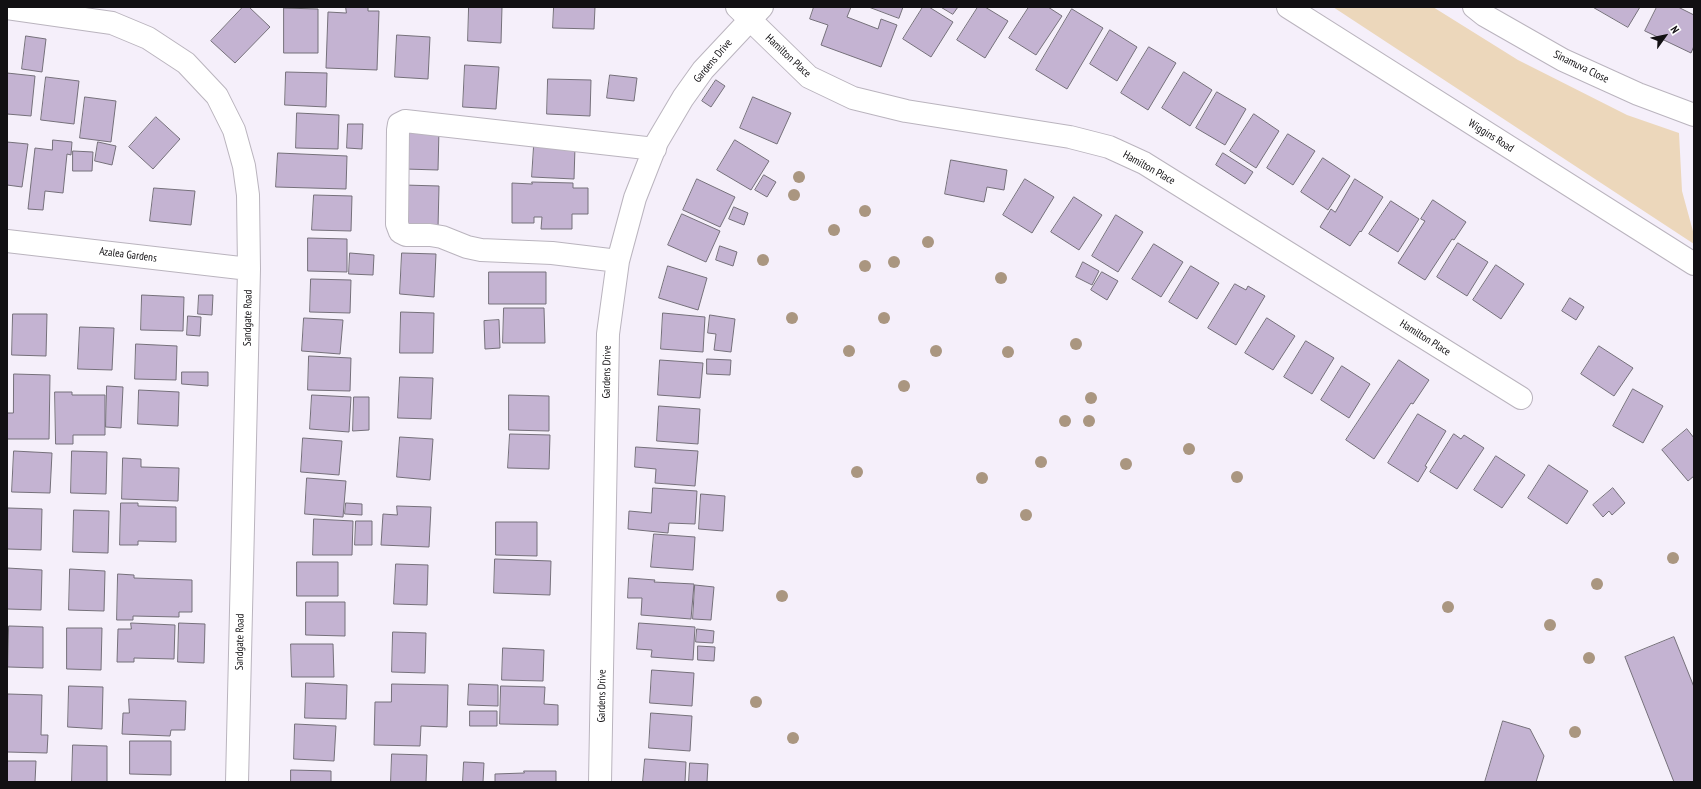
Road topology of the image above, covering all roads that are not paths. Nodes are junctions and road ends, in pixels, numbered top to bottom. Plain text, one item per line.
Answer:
1 (1288, 7) edge
2 (1474, 7) edge
3 (7, 8) edge
4 (750, 11) edge
5 (1694, 115) edge
6 (655, 149) junction
7 (7, 241) edge
8 (618, 262) junction
9 (1694, 264) edge
10 (249, 269) junction
11 (1521, 398) dead end
12 (237, 782) edge
13 (600, 782) edge

1 - 9 street, Wiggins Road
2 - 5 street, Sinamuva Close
3 - 10 street, Sandgate Road
4 - 6 street, Gardens Drive
4 - 11 street, Hamilton Place
6 - 8 street, Gardens Drive
6 - 8 street
7 - 10 street, Azalea Gardens
8 - 13 street, Gardens Drive
10 - 12 street, Sandgate Road

